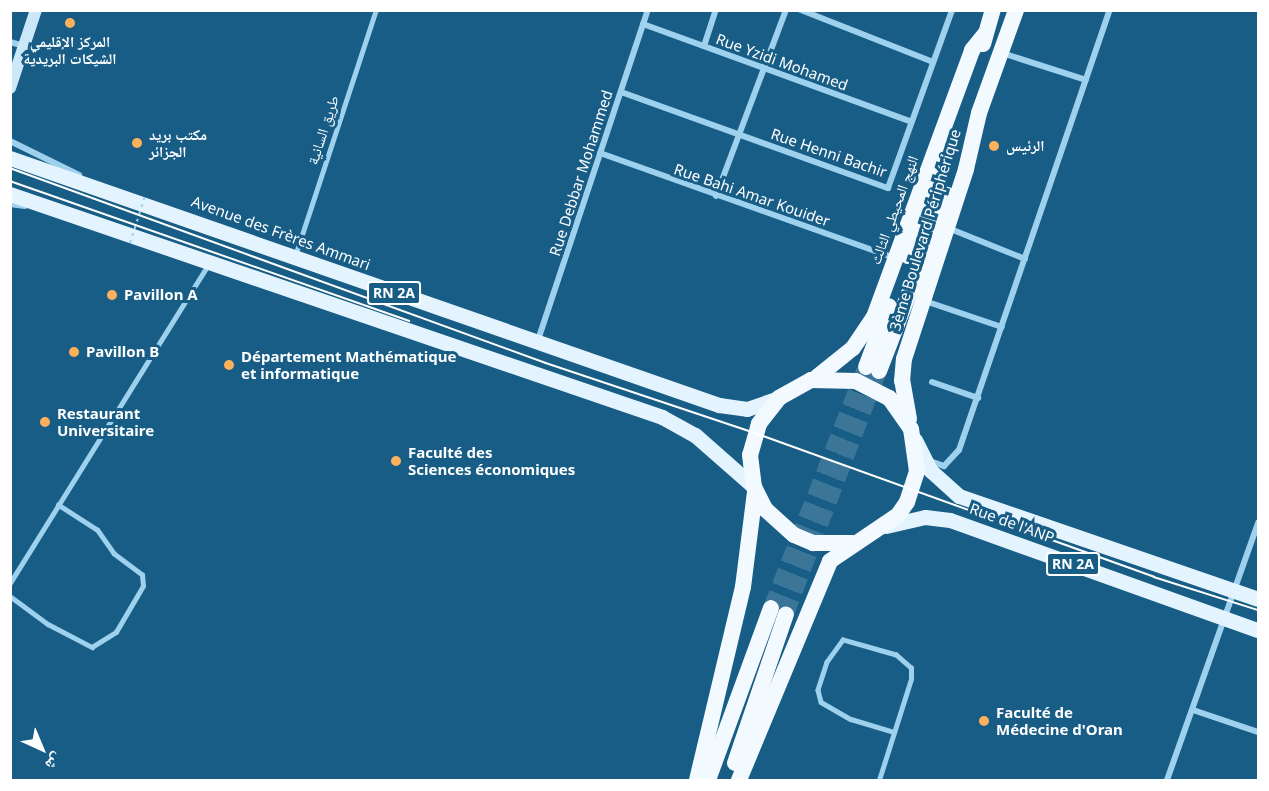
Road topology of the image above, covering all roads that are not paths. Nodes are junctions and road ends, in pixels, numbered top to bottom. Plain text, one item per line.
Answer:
1 (36, 10) edge
2 (376, 10) edge
3 (648, 10) edge
4 (716, 10) edge
5 (786, 10) edge
6 (801, 10) edge
7 (952, 10) edge
8 (993, 10) edge
9 (1016, 10) edge
10 (1110, 10) edge
11 (644, 24) junction
12 (985, 34) junction
13 (10, 42) edge
14 (24, 46) junction
15 (704, 46) junction
16 (1001, 53) junction
17 (933, 62) junction
18 (764, 68) junction
19 (1086, 80) junction
20 (10, 88) edge
21 (621, 92) junction
22 (979, 113) junction
23 (912, 123) junction
24 (739, 134) junction
25 (10, 141) edge
26 (600, 153) junction
27 (10, 158) edge
28 (95, 185) junction
29 (10, 194) edge
30 (716, 196) junction
31 (10, 204) edge
32 (54, 210) junction
33 (948, 227) junction
34 (295, 257) junction
35 (896, 258) junction
36 (1025, 260) junction
37 (209, 262) junction
38 (922, 300) junction
39 (1002, 327) junction
40 (537, 343) junction
41 (812, 381) junction
42 (932, 382) dead end
43 (779, 398) junction
44 (978, 398) junction
45 (913, 434) junction
46 (922, 455) junction
47 (754, 489) junction
48 (58, 505) junction
49 (1258, 523) edge
50 (886, 526) junction
51 (853, 543) junction
52 (10, 583) edge
53 (1235, 591) junction
54 (10, 596) edge
55 (1258, 599) edge
56 (1229, 613) junction
57 (1258, 630) edge
58 (1192, 710) junction
59 (894, 732) junction
60 (1258, 732) edge
61 (698, 780) edge
62 (708, 780) edge
63 (729, 780) edge
64 (739, 780) edge
65 (879, 780) edge
66 (1167, 780) edge

1 - 14 main road
2 - 34 lane, طريق السانية
3 - 11 street, Rue Debbar Mohammed
4 - 15 street
5 - 18 street
6 - 17 street
7 - 17 street, Rue Henni Bachir
8 - 12 highway, 3ème Boulevard Périphérique
9 - 16 highway, 3ème Boulevard Périphérique
10 - 19 street
11 - 15 street, Rue Yzidi Mohamed
11 - 21 street, Rue Debbar Mohammed
12 - 22 highway, 3ème Boulevard Périphérique
12 - 35 highway, النهج المحيطي الثالث
13 - 14 street
14 - 20 main road
15 - 18 street, Rue Yzidi Mohamed
16 - 19 street
16 - 22 highway, 3ème Boulevard Périphérique
17 - 23 street, Rue Henni Bachir
18 - 23 street, Rue Yzidi Mohamed
18 - 24 street
19 - 36 street
21 - 24 street, Rue Henni Bachir
21 - 26 street, Rue Debbar Mohammed
22 - 33 highway, 3ème Boulevard Périphérique
23 - 24 street, Rue Henni Bachir
24 - 30 street
25 - 28 street
26 - 30 street, Rue Bahi Amar Kouider
26 - 40 street, Rue Debbar Mohammed
27 - 28 main road, Avenue des Frères Ammari / RN 2A
28 - 34 main road, Avenue des Frères Ammari / RN 2A
29 - 32 main road, RN 2A
30 - 35 street, Rue Bahi Amar Kouider
31 - 32 street
32 - 37 main road, RN 2A
33 - 36 street
33 - 38 highway, 3ème Boulevard Périphérique
34 - 40 main road, Avenue des Frères Ammari / RN 2A
35 - 41 highway, النهج المحيطي الثالث
36 - 39 street
37 - 47 main road, RN 2A
37 - 48 lane
38 - 39 street
38 - 45 highway, 3ème Boulevard Périphérique
39 - 44 street
40 - 43 main road, Avenue des Frères Ammari / RN 2A
41 - 43 highway
41 - 45 highway
42 - 44 street
43 - 47 highway
44 - 46 street
45 - 46 main road, Rue de l'ANP / RN 2A
45 - 50 highway
46 - 53 main road, Rue de l'ANP / RN 2A
47 - 51 highway
47 - 61 highway
48 - 52 lane
48 - 54 lane
49 - 53 street
50 - 51 highway
50 - 56 main road, Rue de l'ANP / RN 2A
51 - 64 highway
53 - 55 main road, Rue de l'ANP / RN 2A
53 - 56 street
56 - 57 main road, Rue de l'ANP / RN 2A
56 - 58 street
58 - 60 street
58 - 66 street
59 - 59 lane
59 - 65 lane
62 - 63 highway

